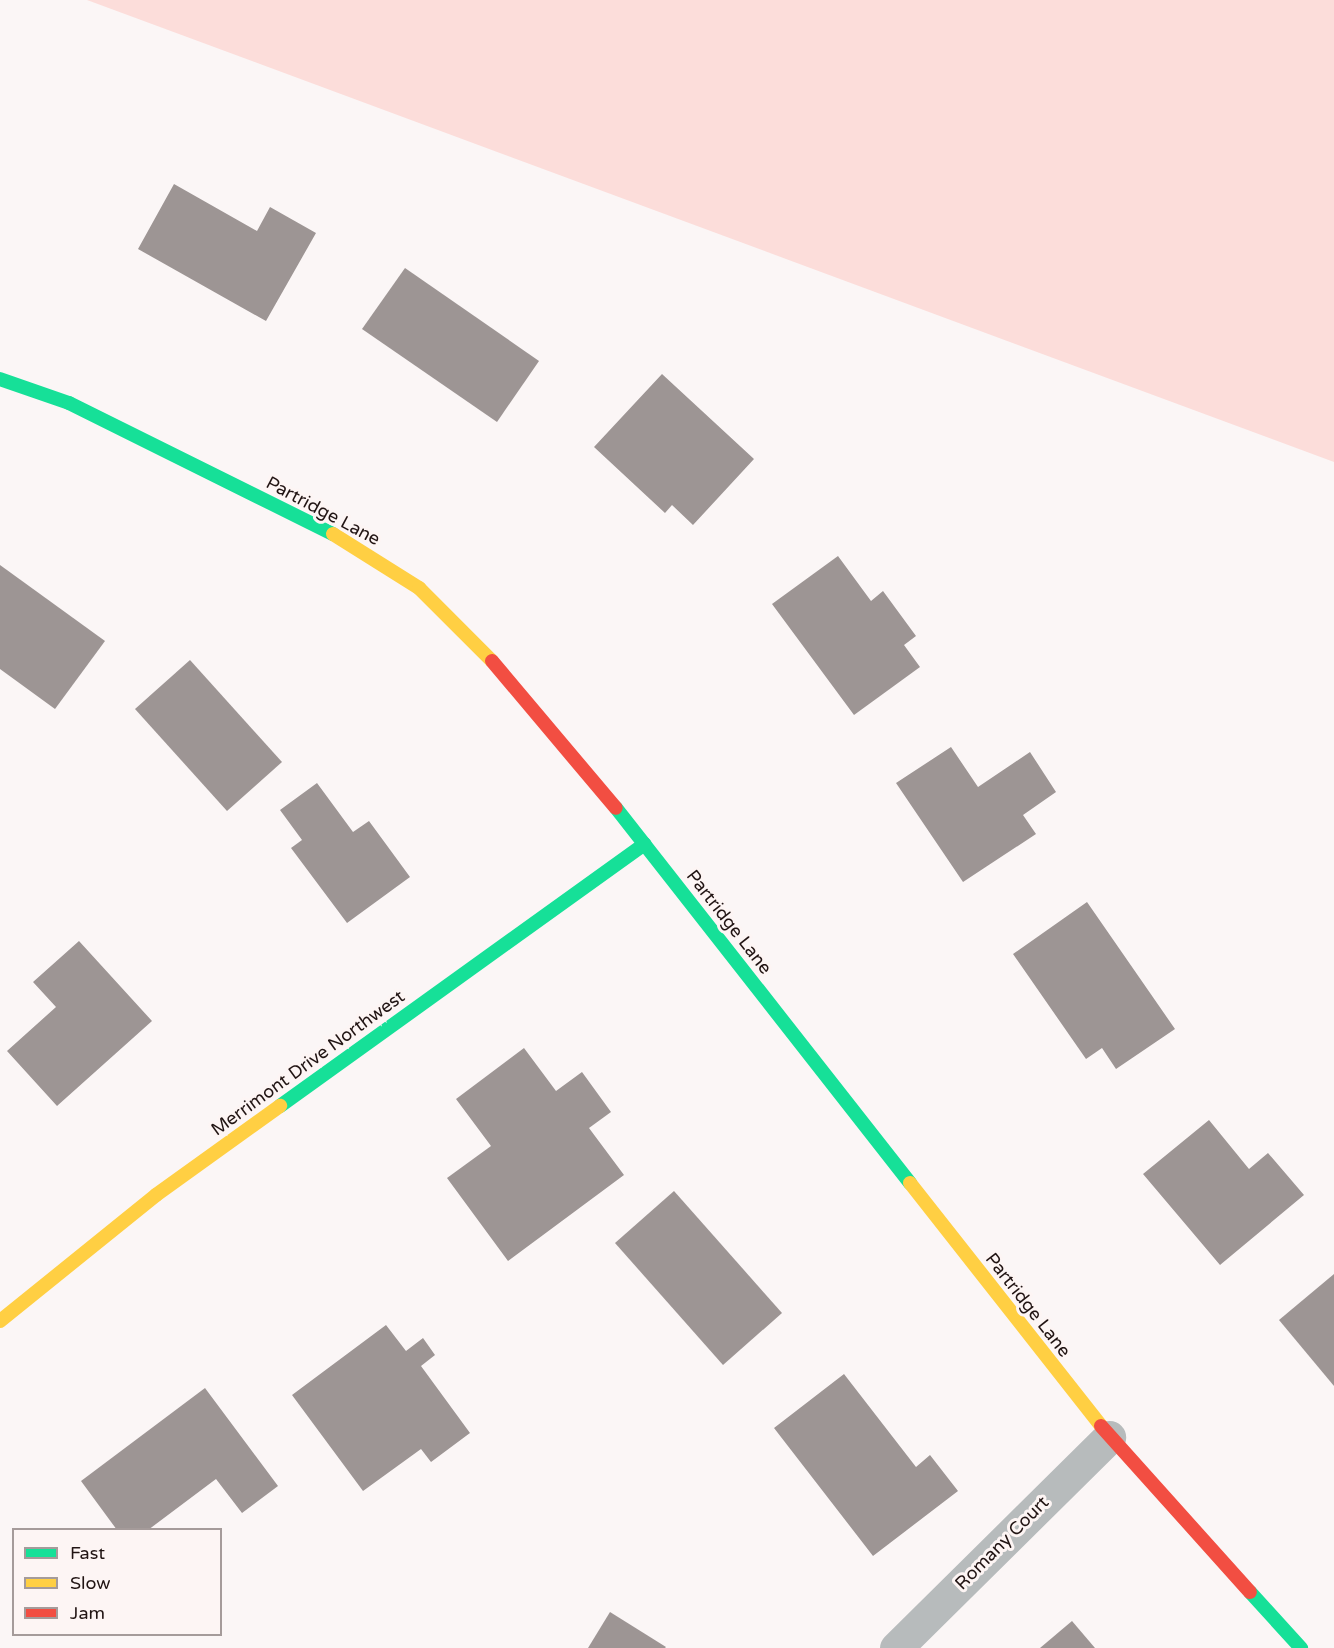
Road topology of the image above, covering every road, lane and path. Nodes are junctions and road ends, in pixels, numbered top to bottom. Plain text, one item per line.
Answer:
1 (0, 379) edge
2 (645, 844) junction
3 (0, 1321) edge
4 (1109, 1437) junction
5 (896, 1648) edge
6 (1301, 1648) edge

1 - 2 street, Partridge Lane
2 - 3 street, Merrimont Drive Northwest
2 - 4 street, Partridge Lane
4 - 5 street, Romany Court
4 - 6 street, Partridge Lane

